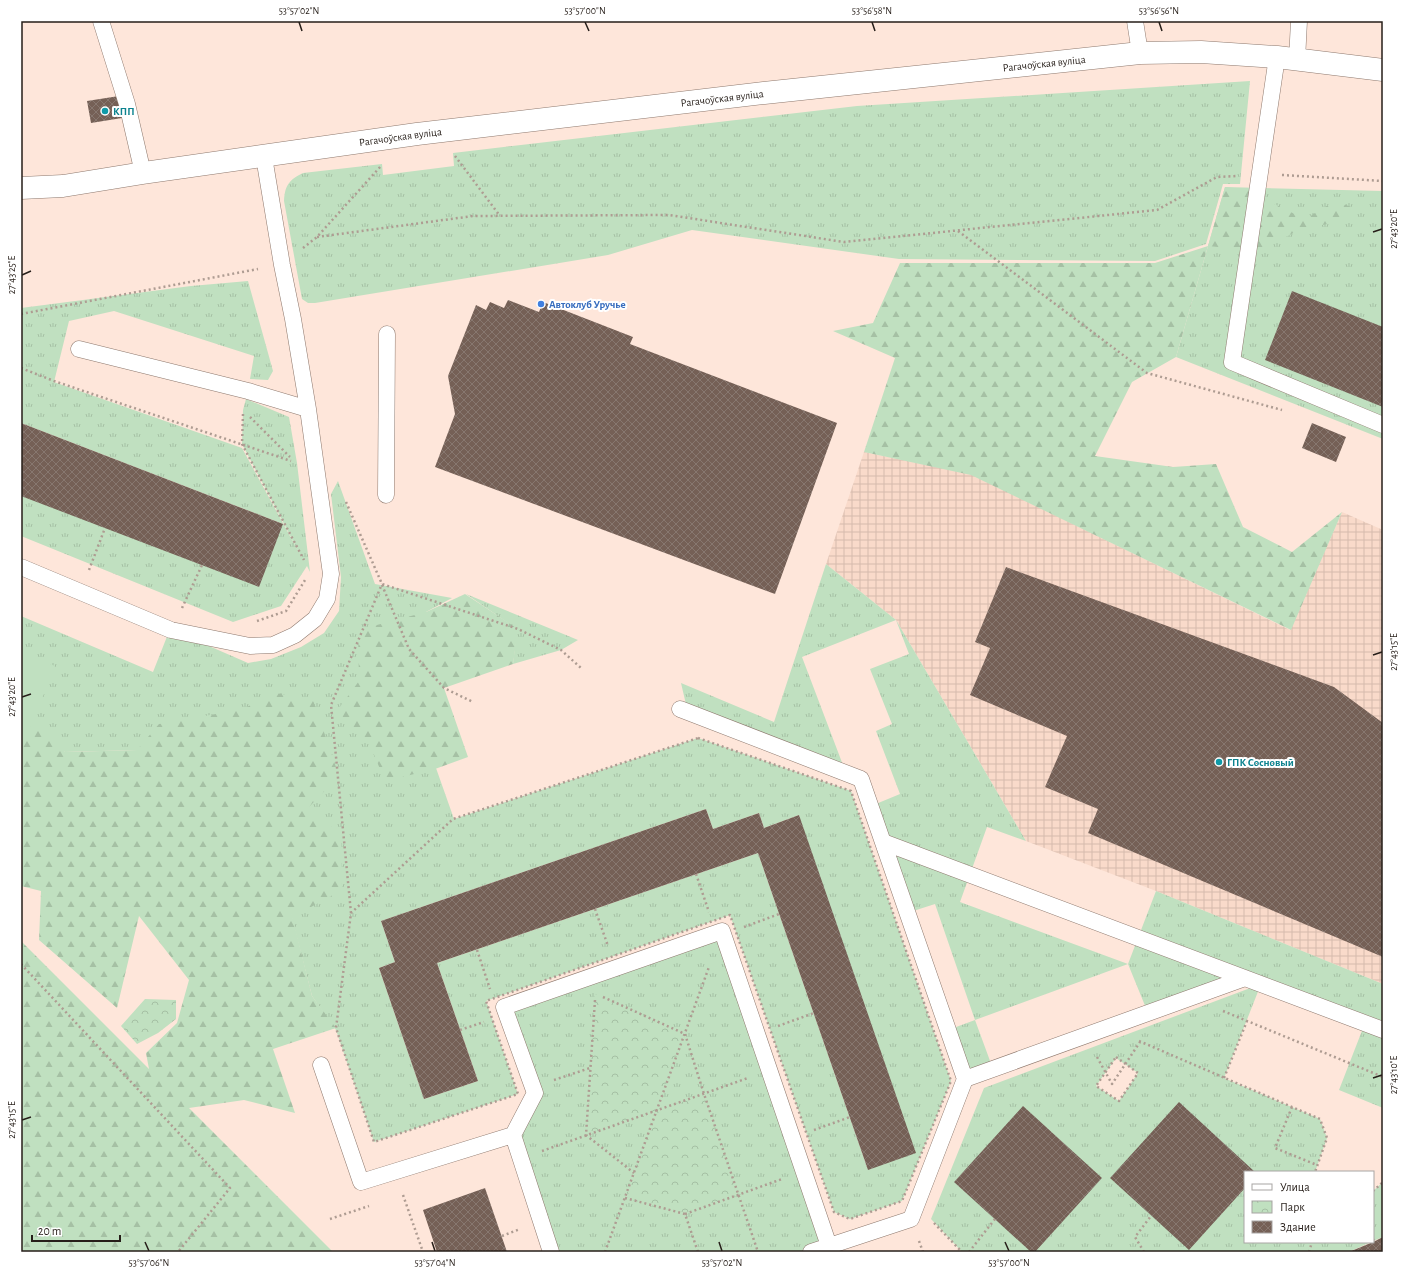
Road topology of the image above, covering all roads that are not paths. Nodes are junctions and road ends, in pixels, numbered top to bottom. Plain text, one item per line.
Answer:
1 (101, 21) edge
2 (1135, 21) edge
3 (1299, 21) edge
4 (1140, 53) junction
5 (1287, 58) junction
6 (1383, 70) edge
7 (264, 157) junction
8 (143, 173) junction
9 (63, 186) junction
10 (21, 188) edge
11 (21, 202) edge
12 (388, 334) dead end
13 (79, 349) dead end
14 (308, 409) junction
15 (1383, 425) edge
16 (386, 494) dead end
17 (21, 567) edge
18 (680, 709) dead end
19 (883, 842) junction
20 (1245, 978) junction
21 (1383, 1030) edge
22 (321, 1065) dead end
23 (965, 1079) junction
24 (513, 1135) junction
25 (829, 1246) junction
26 (551, 1252) edge
27 (811, 1252) edge

1 - 8 lane
2 - 4 lane
3 - 5 lane
4 - 5 street, Рагачоўская вуліца
4 - 7 street, Рагачоўская вуліца
5 - 6 street, Рагачоўская вуліца
5 - 15 lane
7 - 8 street, Рагачоўская вуліца
7 - 14 lane
8 - 9 street, Рагачоўская вуліца
9 - 10 street, Рагачоўская вуліца
9 - 11 street, Рагачоўская вуліца
12 - 16 lane
13 - 14 lane
14 - 17 lane
18 - 19 lane
19 - 20 lane
19 - 23 lane
20 - 21 lane
20 - 23 lane
22 - 24 lane
23 - 25 lane
24 - 25 lane
24 - 26 lane
25 - 27 lane

